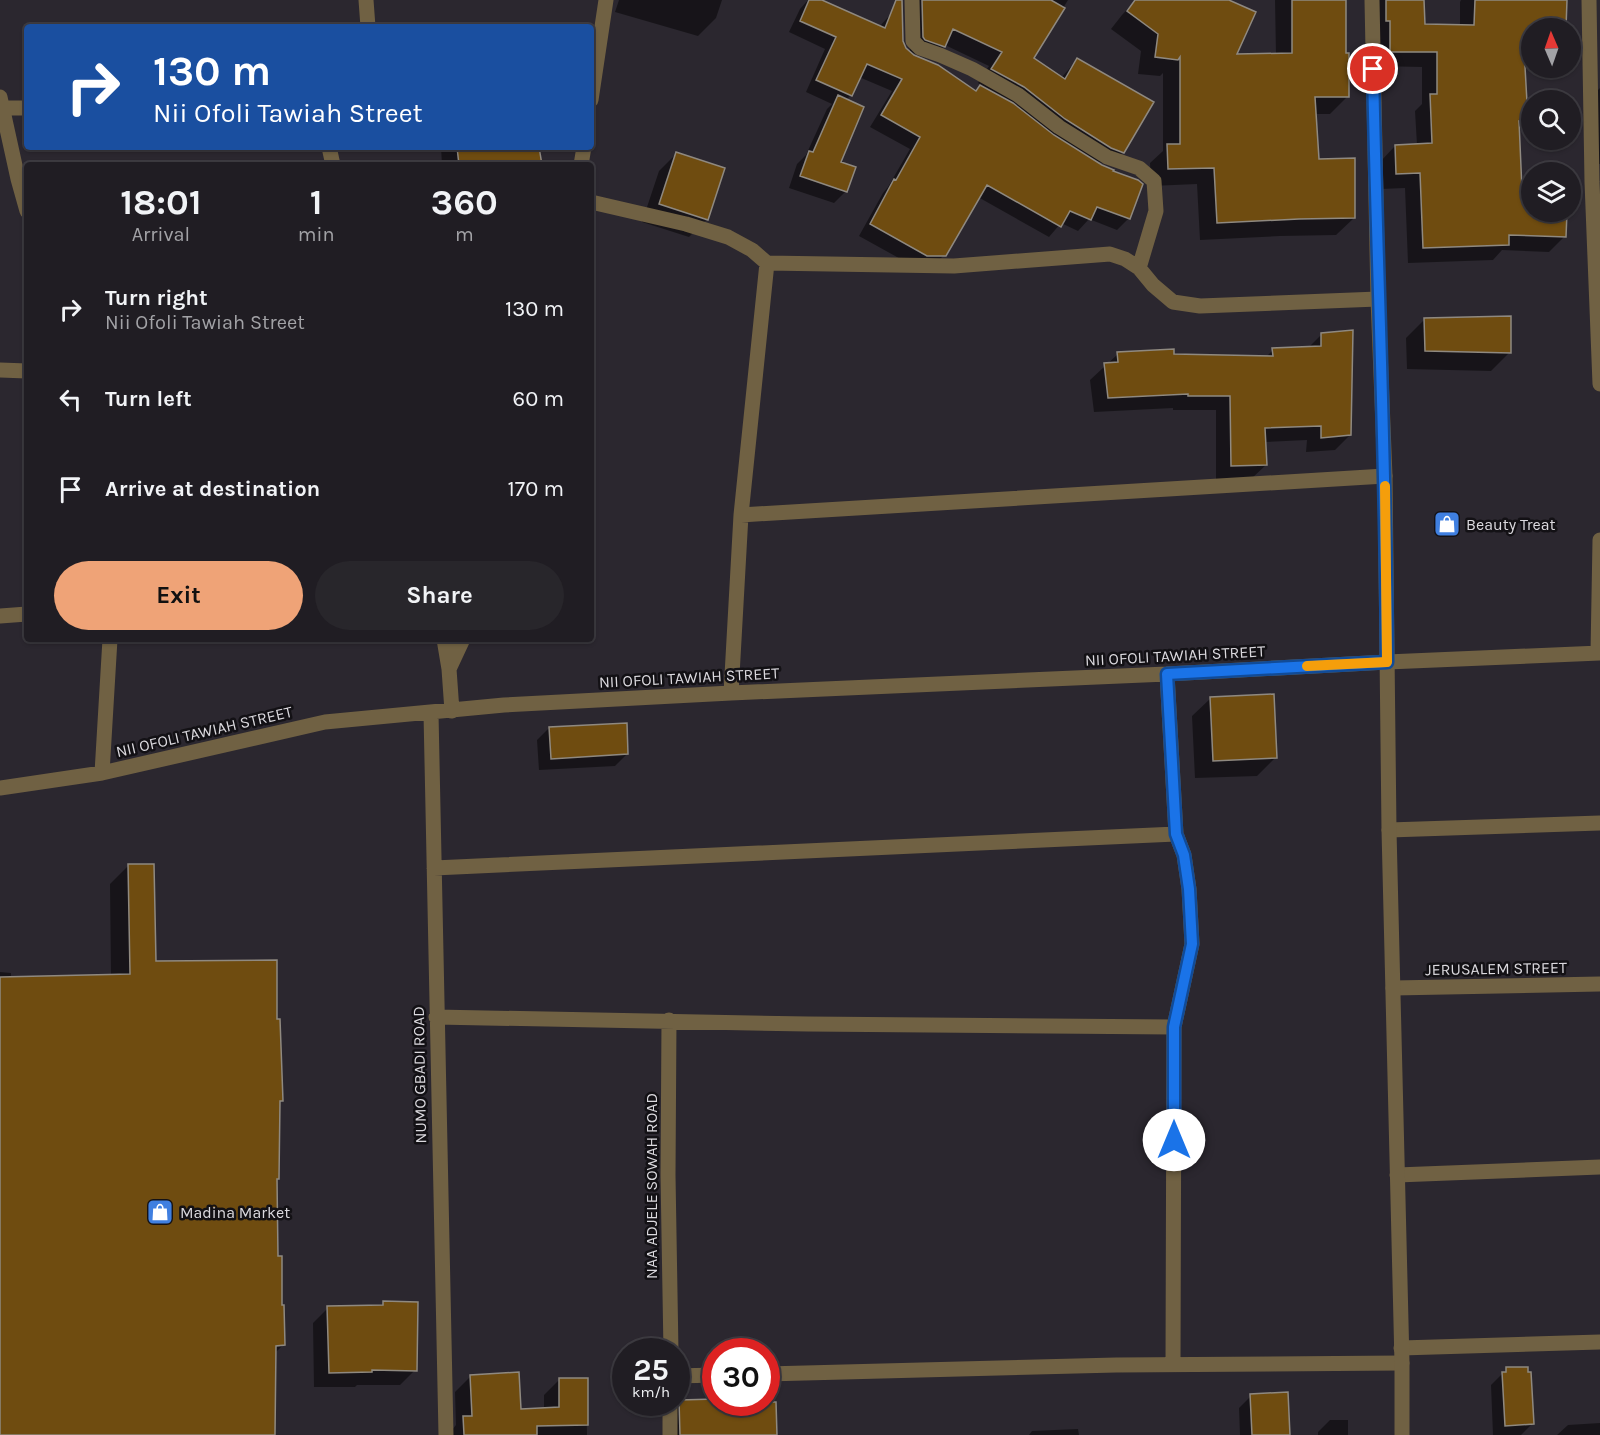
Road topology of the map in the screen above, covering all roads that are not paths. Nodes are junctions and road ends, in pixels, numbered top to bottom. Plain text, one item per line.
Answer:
1 (366, 0) edge
2 (606, 0) edge
3 (912, 0) edge
4 (1372, 0) edge
5 (1589, 0) edge
6 (368, 24) edge
7 (594, 80) edge
8 (1, 103) edge
9 (24, 107) edge
10 (1596, 182) edge
11 (24, 200) edge
12 (594, 203) edge
13 (767, 263) junction
14 (1139, 268) junction
15 (1378, 298) junction
16 (0, 370) edge
17 (24, 371) edge
18 (1600, 384) edge
19 (1385, 476) junction
20 (741, 515) junction
21 (1600, 540) edge
22 (24, 614) edge
23 (0, 616) edge
24 (110, 642) edge
25 (444, 642) edge
26 (462, 642) edge
27 (1599, 653) edge
28 (1387, 662) junction
29 (449, 669) junction
30 (1167, 674) junction
31 (731, 693) junction
32 (452, 711) junction
33 (431, 713) junction
34 (102, 773) junction
35 (0, 788) edge
36 (1600, 823) edge
37 (1389, 830) junction
38 (1176, 834) junction
39 (434, 867) junction
40 (1600, 984) edge
41 (1393, 988) junction
42 (436, 1017) junction
43 (669, 1020) junction
44 (1174, 1027) junction
45 (1600, 1167) edge
46 (1397, 1175) junction
47 (670, 1338) edge
48 (1600, 1342) edge
49 (1402, 1355) junction
50 (1173, 1365) junction
51 (780, 1374) edge
52 (670, 1416) edge
53 (446, 1435) edge
54 (669, 1435) edge
55 (1402, 1435) edge

1 - 6 street
2 - 7 street
3 - 14 street
4 - 15 street
5 - 10 street
8 - 9 street
8 - 11 street
10 - 18 street
12 - 13 street
13 - 14 street
13 - 20 street
14 - 15 street
15 - 19 street
16 - 17 street
19 - 20 street
19 - 28 street
20 - 31 street
21 - 27 street
22 - 23 street
24 - 34 street
25 - 29 street
26 - 29 street
27 - 28 street, NII OFOLI TAWIAH STREET
28 - 30 street, NII OFOLI TAWIAH STREET
28 - 37 street
29 - 32 street
30 - 31 street, NII OFOLI TAWIAH STREET
30 - 38 street
31 - 32 street, NII OFOLI TAWIAH STREET
32 - 33 street, NII OFOLI TAWIAH STREET
33 - 34 street, NII OFOLI TAWIAH STREET
33 - 39 street, NUMO GBADI ROAD
34 - 35 street, NII OFOLI TAWIAH STREET
36 - 37 street
37 - 41 street
38 - 39 street
38 - 44 street
39 - 42 street, NUMO GBADI ROAD
40 - 41 street, JERUSALEM STREET
41 - 46 street
42 - 43 street
42 - 53 street, NUMO GBADI ROAD
43 - 44 street
43 - 47 street, NAA ADJELE SOWAH ROAD
44 - 50 street
45 - 46 street
46 - 49 street
48 - 49 street
49 - 50 street
49 - 55 street
50 - 51 street
52 - 54 street

